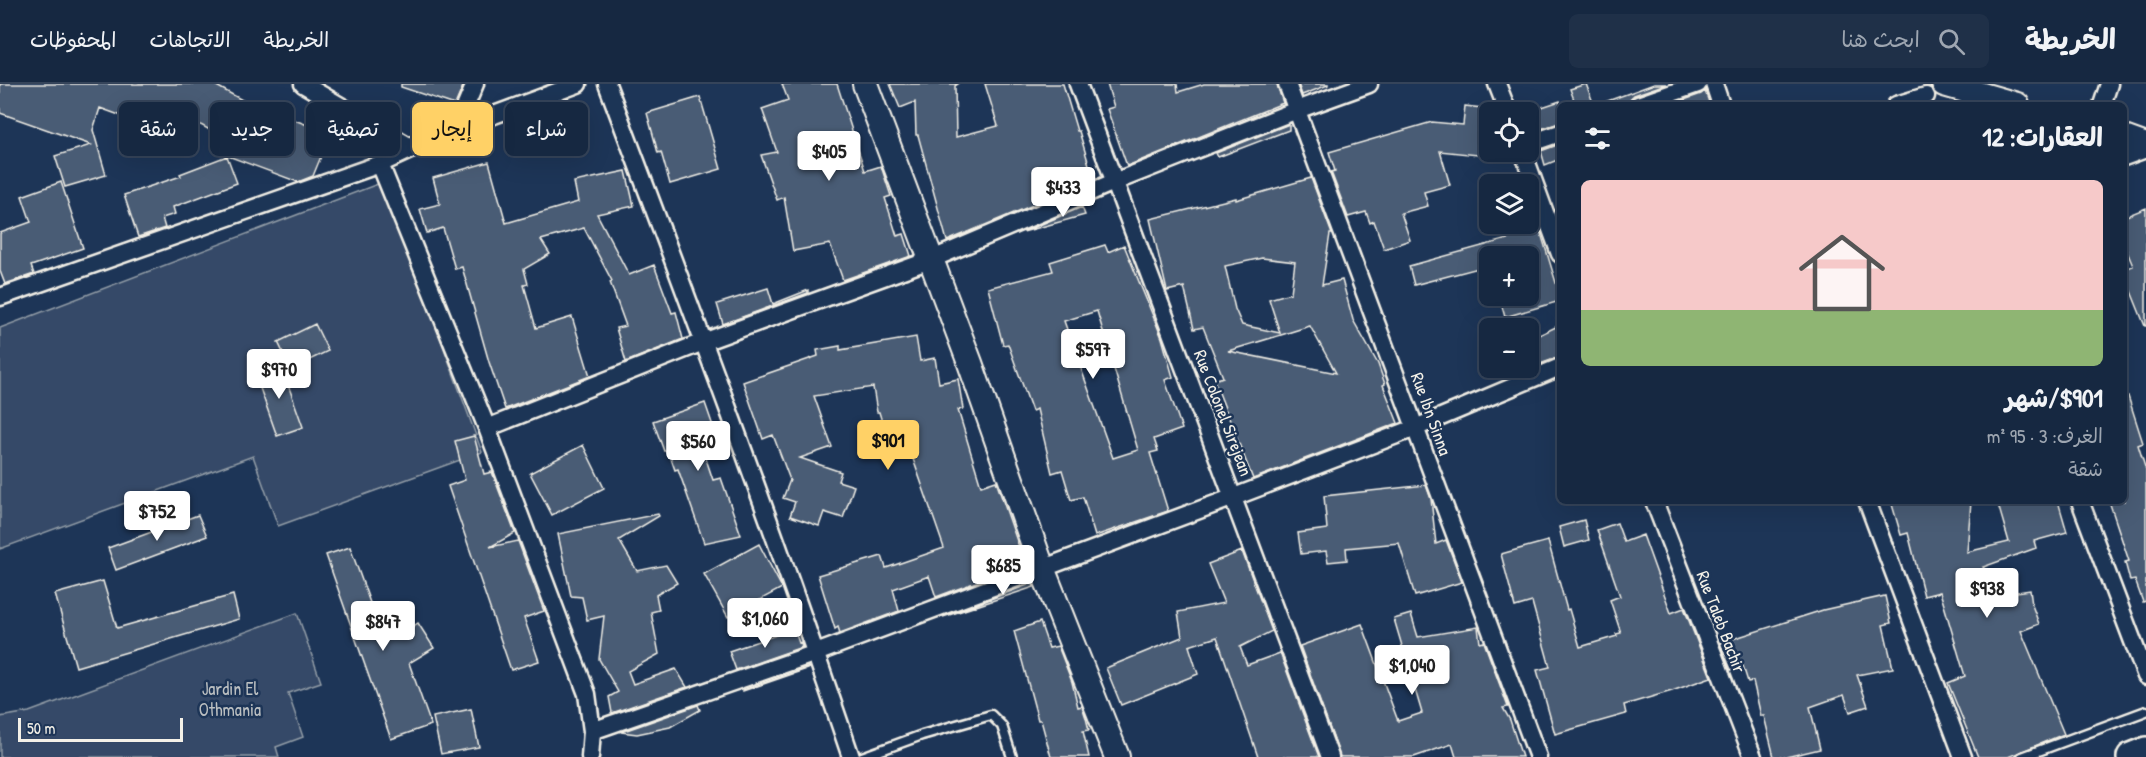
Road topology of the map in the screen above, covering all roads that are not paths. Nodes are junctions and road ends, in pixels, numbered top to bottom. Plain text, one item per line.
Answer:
1 (303, 84) edge
2 (475, 84) edge
3 (578, 84) edge
4 (607, 84) edge
5 (865, 84) edge
6 (1078, 84) edge
7 (1287, 84) edge
8 (1369, 84) edge
9 (1497, 84) edge
10 (1698, 84) edge
11 (1714, 84) edge
12 (2109, 84) edge
13 (1930, 92) edge
14 (467, 102) edge
15 (1504, 102) edge
16 (1647, 102) edge
17 (1720, 102) edge
18 (1904, 102) edge
19 (1998, 102) edge
20 (2103, 102) edge
21 (1297, 110) junction
22 (493, 115) edge
23 (1557, 133) edge
24 (2127, 139) edge
25 (1539, 140) edge
26 (2146, 147) edge
27 (412, 148) edge
28 (412, 150) edge
29 (2127, 156) edge
30 (1527, 162) edge
31 (380, 164) junction
32 (1114, 182) junction
33 (1557, 241) edge
34 (930, 260) junction
35 (0, 297) edge
36 (704, 342) junction
37 (1557, 369) edge
38 (487, 428) junction
39 (1415, 428) junction
40 (1234, 497) junction
41 (1655, 504) edge
42 (1868, 504) edge
43 (2081, 504) edge
44 (1042, 568) junction
45 (816, 653) junction
46 (2146, 676) edge
47 (2146, 711) edge
48 (592, 730) junction
49 (2146, 751) edge
50 (590, 757) edge
51 (851, 757) edge
52 (862, 757) edge
53 (1012, 757) edge
54 (1118, 757) edge
55 (1330, 757) edge
56 (1538, 757) edge
57 (1753, 757) edge
58 (1963, 757) edge
59 (2022, 757) edge
60 (2131, 757) edge

1 - 27 street
2 - 14 street
3 - 22 street
4 - 36 street
5 - 34 main road
6 - 32 street, Rue Colonel Sirejean
7 - 21 street, Rue Ibn Sinna
8 - 21 street
9 - 15 street
10 - 16 street
11 - 17 street
12 - 20 street
13 - 18 street
13 - 19 main road
21 - 32 street
21 - 39 street, Rue Ibn Sinna
23 - 25 street
24 - 26 main road
26 - 29 street
28 - 31 street
30 - 33 street
31 - 35 street
31 - 38 street
32 - 34 street
32 - 40 street, Rue Colonel Sirejean
34 - 36 street
34 - 44 main road
36 - 38 street
36 - 45 street
37 - 39 street
38 - 48 street
39 - 40 street
39 - 56 street, Rue Ibn Sinna
40 - 44 street
40 - 55 street, Rue Colonel Sirejean
41 - 57 street, Rue Taleb Bachir
42 - 58 street
43 - 46 street
44 - 45 street
44 - 54 main road
45 - 48 street
45 - 51 street
47 - 59 lane
48 - 50 street
49 - 60 main road
52 - 53 lane

